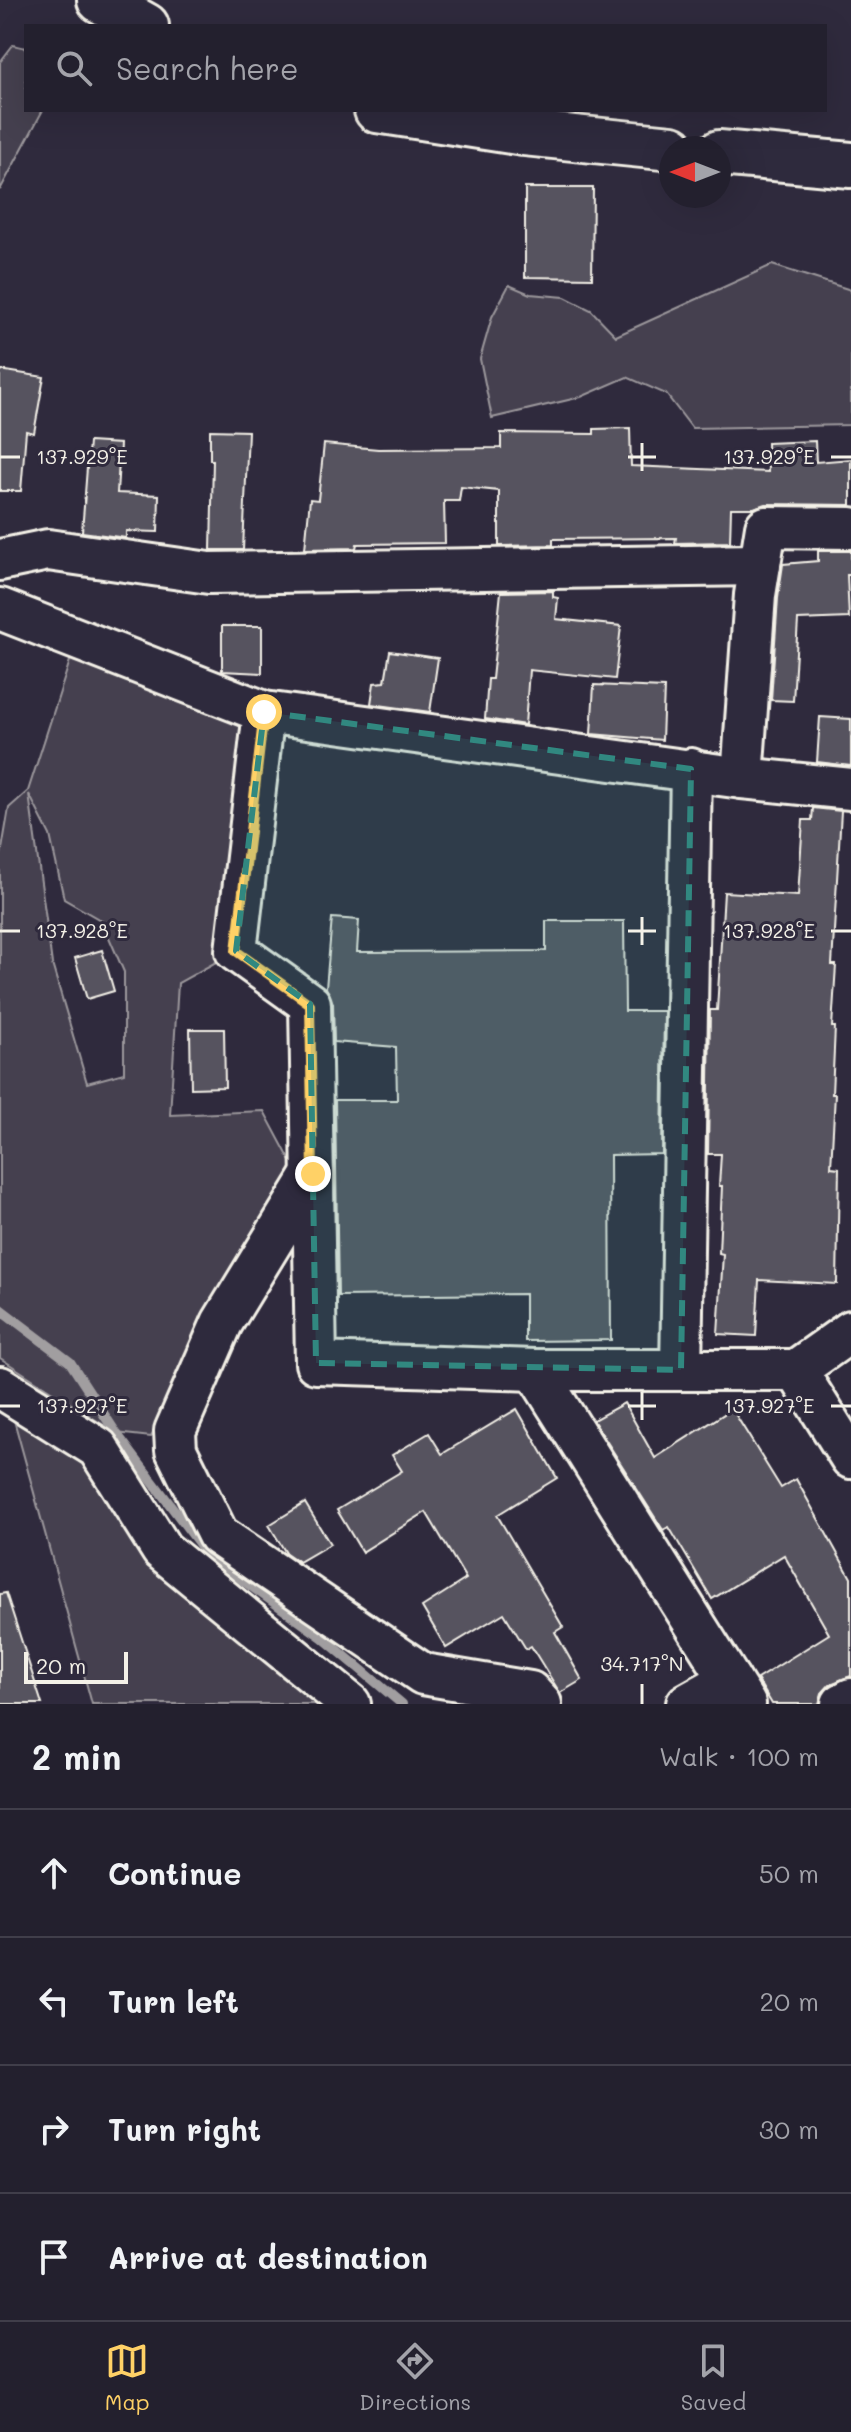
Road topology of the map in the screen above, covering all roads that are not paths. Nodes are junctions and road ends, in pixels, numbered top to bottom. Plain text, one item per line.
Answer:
1 (100, 0) edge
2 (142, 24) edge
3 (390, 112) edge
4 (659, 147) edge
5 (731, 154) edge
6 (851, 165) edge
7 (851, 528) edge
8 (0, 560) edge
9 (760, 565) junction
10 (0, 609) edge
11 (264, 712) junction
12 (691, 769) junction
13 (742, 778) junction
14 (851, 789) edge
15 (313, 1174) junction
16 (851, 1331) edge
17 (535, 1370) junction
18 (681, 1370) junction
19 (796, 1370) junction
20 (0, 1387) edge
21 (851, 1458) edge
22 (737, 1692) edge
23 (851, 1699) edge
24 (350, 1704) edge
25 (541, 1704) edge
26 (687, 1704) edge
27 (842, 1704) edge

1 - 2 street
3 - 4 street
5 - 6 street
7 - 9 street
8 - 9 street
9 - 13 street
10 - 11 street
11 - 12 street
11 - 15 street
12 - 13 street
12 - 18 street
13 - 14 street
15 - 17 street
15 - 25 street
16 - 19 street
17 - 18 street
17 - 22 street
18 - 19 street
19 - 21 street
20 - 24 street
22 - 26 street
23 - 27 street

